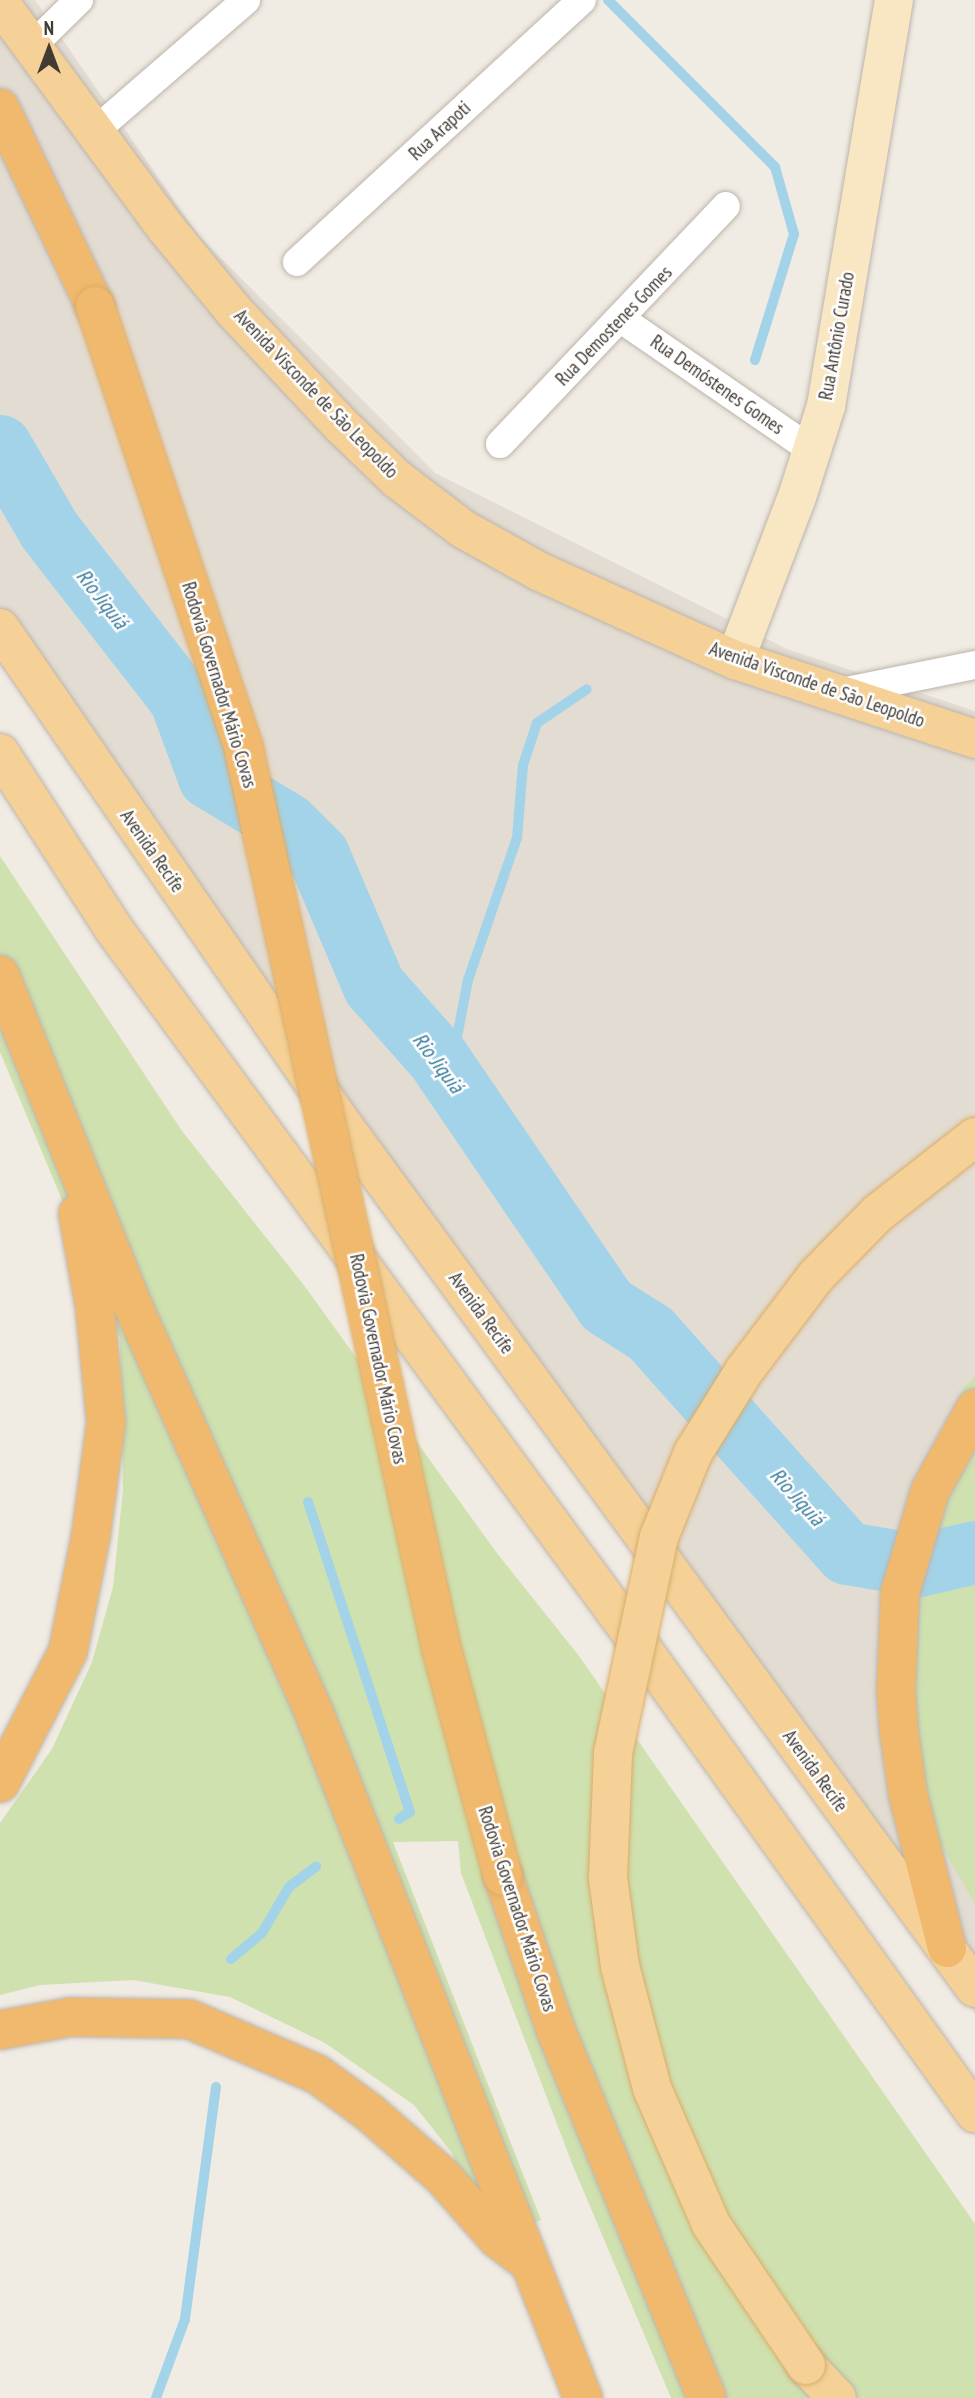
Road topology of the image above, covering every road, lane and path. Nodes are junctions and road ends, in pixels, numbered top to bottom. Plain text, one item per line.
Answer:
1 (79, 0) edge
2 (246, 0) edge
3 (581, 0) edge
4 (894, 0) edge
5 (0, 4) edge
6 (32, 46) junction
7 (0, 108) edge
8 (95, 131) junction
9 (726, 206) dead end
10 (297, 262) dead end
11 (621, 319) junction
12 (500, 444) dead end
13 (813, 451) junction
14 (0, 628) edge
15 (735, 660) junction
16 (975, 665) edge
17 (835, 693) junction
18 (975, 739) edge
19 (0, 753) edge
20 (0, 975) edge
21 (975, 1137) edge
22 (65, 1143) junction
23 (975, 1409) edge
24 (0, 1783) edge
25 (947, 1948) junction
26 (975, 1988) edge
27 (0, 2030) edge
28 (975, 2113) edge
29 (532, 2263) junction
30 (583, 2398) edge
31 (707, 2398) edge
32 (837, 2398) edge

1 - 6 street
2 - 8 street
3 - 10 street, Rua Arapoti
4 - 13 street, Rua Antônio Curado
5 - 6 main road, Avenida Visconde de São Leopoldo
6 - 8 main road, Avenida Visconde de São Leopoldo
7 - 31 highway, Rodovia Governador Mário Covas, bridge
8 - 15 main road, Avenida Visconde de São Leopoldo
9 - 11 street, Rua Demostenes Gomes
11 - 12 street, Rua Demostenes Gomes
11 - 13 street, Rua Demóstenes Gomes
13 - 15 street, Rua Antônio Curado
14 - 25 main road, Avenida Recife
15 - 17 main road, Avenida Visconde de São Leopoldo
16 - 17 street
17 - 18 main road, Avenida Visconde de São Leopoldo
19 - 28 main road
20 - 22 highway
21 - 32 main road, bridge
22 - 24 highway
22 - 29 highway
23 - 25 highway
25 - 26 main road, Avenida Recife
27 - 29 highway
29 - 30 highway

